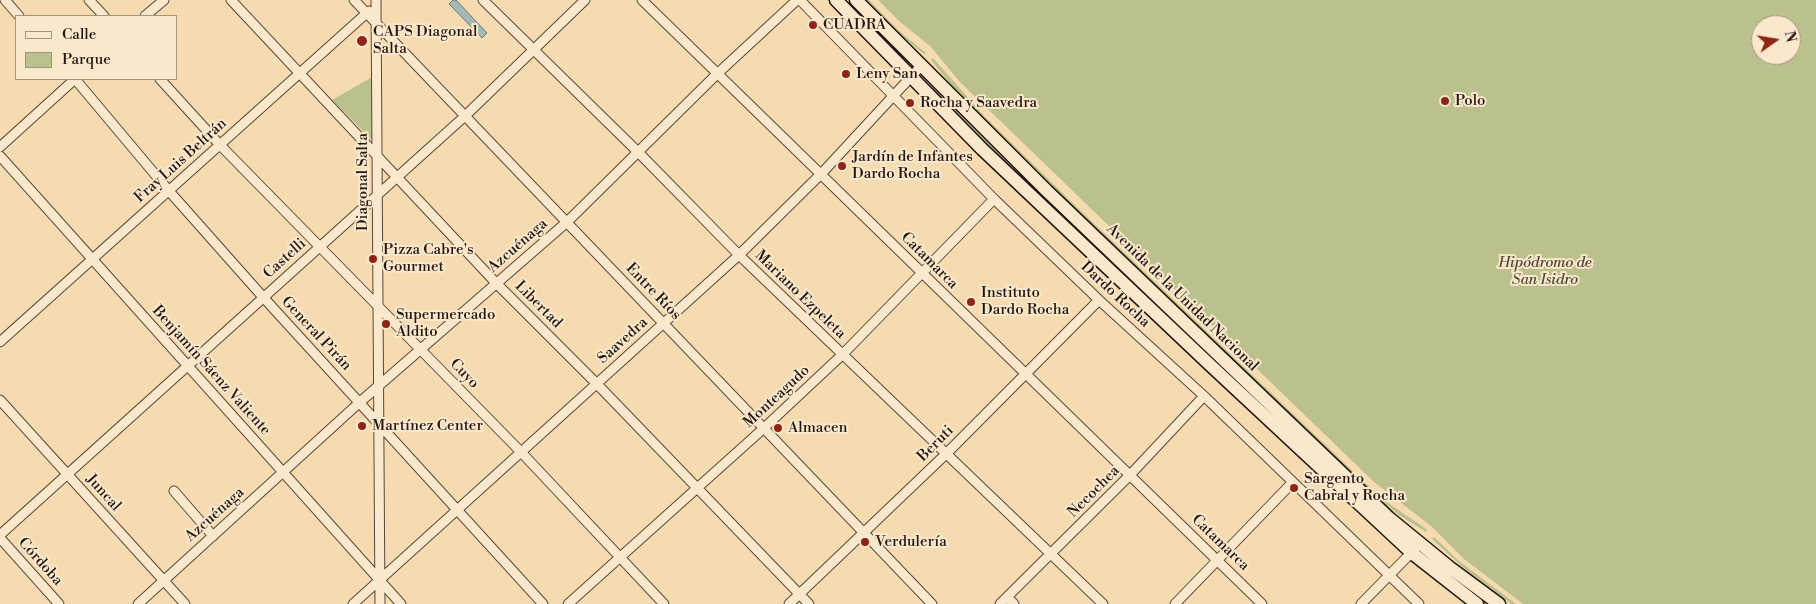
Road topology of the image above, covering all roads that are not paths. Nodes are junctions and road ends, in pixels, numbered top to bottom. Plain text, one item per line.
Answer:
1 (5, 0) edge
2 (88, 0) edge
3 (164, 0) edge
4 (231, 0) edge
5 (354, 0) edge
6 (483, 0) edge
7 (585, 0) edge
8 (642, 0) edge
9 (798, 0) edge
10 (836, 0) edge
11 (856, 0) edge
12 (377, 2) edge
13 (367, 13) junction
14 (18, 15) edge
15 (103, 15) edge
16 (146, 15) edge
17 (376, 22) junction
18 (534, 51) junction
19 (922, 66) junction
20 (298, 74) junction
21 (717, 74) junction
22 (912, 76) junction
23 (74, 80) edge
24 (76, 80) edge
25 (161, 80) edge
26 (894, 96) junction
27 (465, 116) junction
28 (220, 145) junction
29 (0, 147) edge
30 (639, 153) junction
31 (376, 155) junction
32 (0, 156) edge
33 (822, 173) junction
34 (396, 178) junction
35 (169, 191) junction
36 (376, 195) junction
37 (994, 199) junction
38 (567, 222) junction
39 (319, 247) junction
40 (739, 255) junction
41 (92, 260) junction
42 (921, 272) junction
43 (496, 283) junction
44 (263, 297) junction
45 (1099, 300) junction
46 (377, 306) junction
47 (664, 323) junction
48 (0, 342) edge
49 (421, 350) junction
50 (843, 354) junction
51 (188, 365) junction
52 (1024, 373) junction
53 (596, 383) junction
54 (378, 386) junction
55 (1204, 396) junction
56 (0, 400) edge
57 (360, 402) junction
58 (378, 421) junction
59 (764, 428) junction
60 (521, 452) junction
61 (946, 454) junction
62 (284, 472) junction
63 (67, 474) junction
64 (1130, 475) junction
65 (1293, 482) junction
66 (696, 489) junction
67 (174, 492) dead end
68 (458, 508) junction
69 (865, 532) junction
70 (0, 536) edge
71 (213, 536) junction
72 (1416, 548) junction
73 (1052, 554) junction
74 (620, 557) junction
75 (1217, 560) junction
76 (1389, 574) junction
77 (380, 580) junction
78 (164, 581) junction
79 (800, 594) junction
80 (1007, 597) junction
81 (59, 604) edge
82 (138, 604) edge
83 (185, 604) edge
84 (352, 604) edge
85 (380, 604) edge
86 (402, 604) edge
87 (543, 604) edge
88 (568, 604) edge
89 (664, 604) edge
90 (789, 604) edge
91 (809, 604) edge
92 (932, 604) edge
93 (1000, 604) edge
94 (1014, 604) edge
95 (1104, 604) edge
96 (1175, 604) edge
97 (1262, 604) edge
98 (1361, 604) edge
99 (1419, 604) edge
100 (1477, 604) edge
101 (1499, 604) edge

1 - 14 street
2 - 15 street
3 - 16 street
4 - 20 street, Libertad
5 - 13 street, Entre Ríos
6 - 18 street, Mariano Ezpeleta
7 - 18 street, Castelli
8 - 21 street, Catamarca
9 - 21 street, Azcuénaga
9 - 26 street, Dardo Rocha
10 - 22 main road, Avenida de la Unidad Nacional
11 - 19 main road, Avenida de la Unidad Nacional
12 - 13 street, Fray Luis Beltrán
12 - 17 street, Diagonal Salta
13 - 17 street, Entre Ríos
13 - 20 street, Fray Luis Beltrán
17 - 27 street, Entre Ríos
17 - 31 street, Diagonal Salta
18 - 27 street, Castelli
18 - 30 street, Mariano Ezpeleta
19 - 22 street, Saavedra
19 - 72 main road, Avenida de la Unidad Nacional
20 - 28 street, Fray Luis Beltrán
20 - 31 street, Libertad
21 - 30 street, Azcuénaga
21 - 33 street, Catamarca
22 - 26 street, Saavedra
22 - 72 main road, Avenida de la Unidad Nacional
23 - 29 street
24 - 35 street, General Pirán
25 - 28 street, Cuyo
26 - 33 street, Saavedra
26 - 37 street, Dardo Rocha
27 - 34 street, Castelli
27 - 38 street, Entre Ríos
28 - 35 street, Fray Luis Beltrán
28 - 39 street, Cuyo
30 - 38 street, Azcuénaga
30 - 40 street, Mariano Ezpeleta
31 - 34 street, Libertad
31 - 36 street, Diagonal Salta
32 - 41 street, Benjamín Sáenz Valiente
33 - 40 street, Saavedra
33 - 42 street, Catamarca
34 - 36 street, Castelli
34 - 43 street, Libertad
35 - 41 street, Fray Luis Beltrán
35 - 44 street, General Pirán
36 - 39 street, Castelli
36 - 46 street, Diagonal Salta
37 - 42 street, Monteagudo
37 - 45 street, Dardo Rocha
38 - 43 street, Azcuénaga
38 - 47 street, Entre Ríos
39 - 44 street, Castelli
39 - 46 street, Cuyo
40 - 47 street, Saavedra
40 - 50 street, Mariano Ezpeleta
41 - 48 street, Fray Luis Beltrán
41 - 51 street, Benjamín Sáenz Valiente
42 - 50 street, Monteagudo
42 - 52 street, Catamarca
43 - 49 street, Azcuénaga
43 - 53 street, Libertad
44 - 51 street, Castelli
44 - 57 street, General Pirán
45 - 52 street, Beruti
45 - 55 street, Dardo Rocha
46 - 49 street, Cuyo
46 - 54 street, Diagonal Salta
47 - 53 street, Saavedra
47 - 59 street, Entre Ríos
49 - 54 street, Azcuénaga
49 - 60 street, Cuyo
50 - 59 street, Monteagudo
50 - 61 street, Mariano Ezpeleta
51 - 62 street, Benjamín Sáenz Valiente
51 - 63 street, Castelli
52 - 61 street, Beruti
52 - 64 street, Catamarca
53 - 60 street, Saavedra
53 - 66 street, Libertad
54 - 57 street, Azcuénaga
54 - 58 street, Diagonal Salta
55 - 64 street, Necochea
55 - 65 street, Dardo Rocha
56 - 63 street, Juncal
57 - 58 street, General Pirán
57 - 62 street, Azcuénaga
58 - 68 street, General Pirán
58 - 77 street, Diagonal Salta
59 - 66 street, Monteagudo
59 - 69 street, Entre Ríos
60 - 68 street, Saavedra
60 - 74 street, Cuyo
61 - 69 street, Beruti
61 - 73 street, Mariano Ezpeleta
62 - 71 street, Azcuénaga
62 - 77 street, Benjamín Sáenz Valiente
63 - 70 street, Castelli
63 - 78 street, Juncal
64 - 73 street, Necochea
64 - 75 street, Catamarca
65 - 75 street
65 - 76 street, Dardo Rocha
66 - 74 street, Monteagudo
66 - 79 street, Libertad
67 - 71 street
68 - 77 street, Saavedra
68 - 87 street, General Pirán
69 - 79 street, Beruti
69 - 92 street, Entre Ríos
70 - 81 street, Córdoba
71 - 78 street, Azcuénaga
72 - 76 street
72 - 100 main road, Avenida de la Unidad Nacional
72 - 101 main road, Avenida de la Unidad Nacional
73 - 80 street, Necochea
73 - 95 street, Mariano Ezpeleta
74 - 88 street, Monteagudo
74 - 89 street, Cuyo
75 - 96 street
75 - 97 street, Catamarca
76 - 98 street
76 - 99 street, Dardo Rocha
77 - 84 street, Saavedra
77 - 85 street, Diagonal Salta
77 - 86 street, Benjamín Sáenz Valiente
78 - 82 street, Azcuénaga
78 - 83 street, Juncal
79 - 90 street, Beruti
79 - 91 street, Libertad
80 - 93 street, Necochea
80 - 94 street

